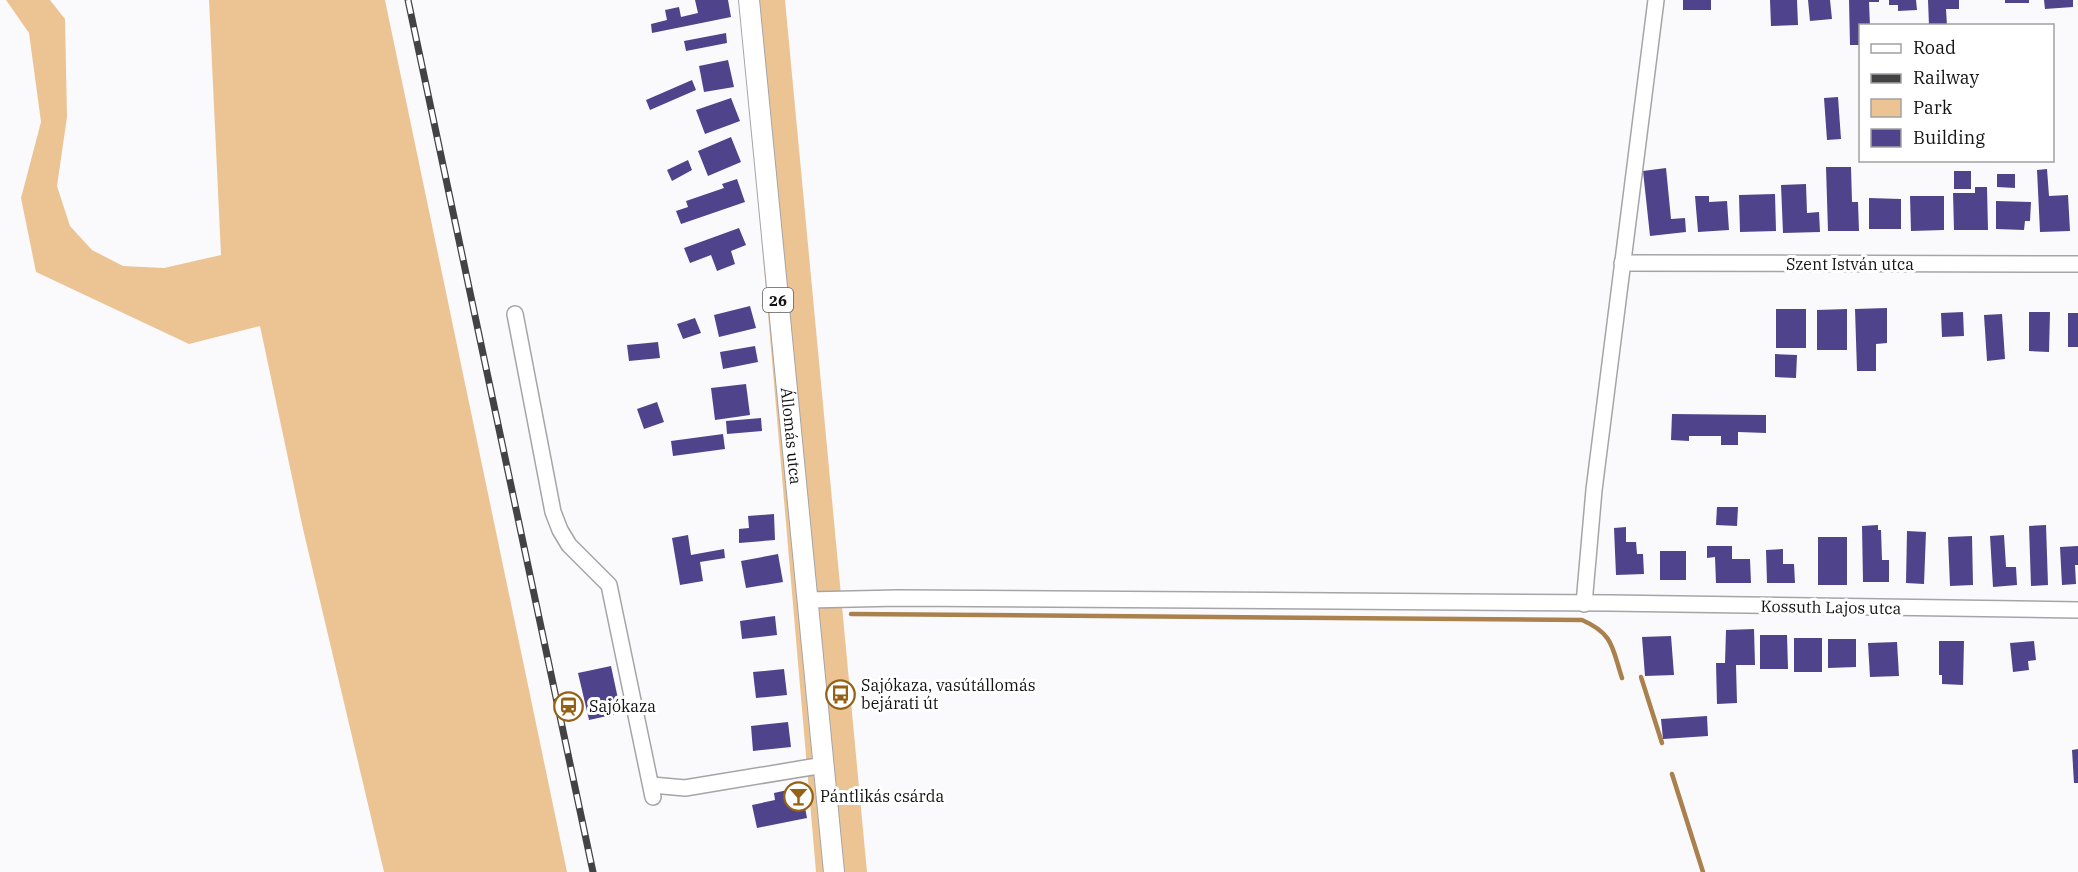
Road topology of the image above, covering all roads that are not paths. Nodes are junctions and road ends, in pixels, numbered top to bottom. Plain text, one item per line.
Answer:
1 (749, 0) edge
2 (1656, 0) edge
3 (1622, 263) junction
4 (2078, 264) edge
5 (515, 314) dead end
6 (807, 600) junction
7 (1584, 603) junction
8 (2078, 610) edge
9 (824, 765) junction
10 (834, 872) edge

1 - 6 main road, Állomás utca / 26
2 - 3 street
3 - 4 street, Szent István utca
3 - 7 street
5 - 9 street
6 - 7 street, Kossuth Lajos utca
6 - 9 main road, Állomás utca / 26
7 - 8 street, Kossuth Lajos utca
9 - 10 main road, Állomás utca / 26

